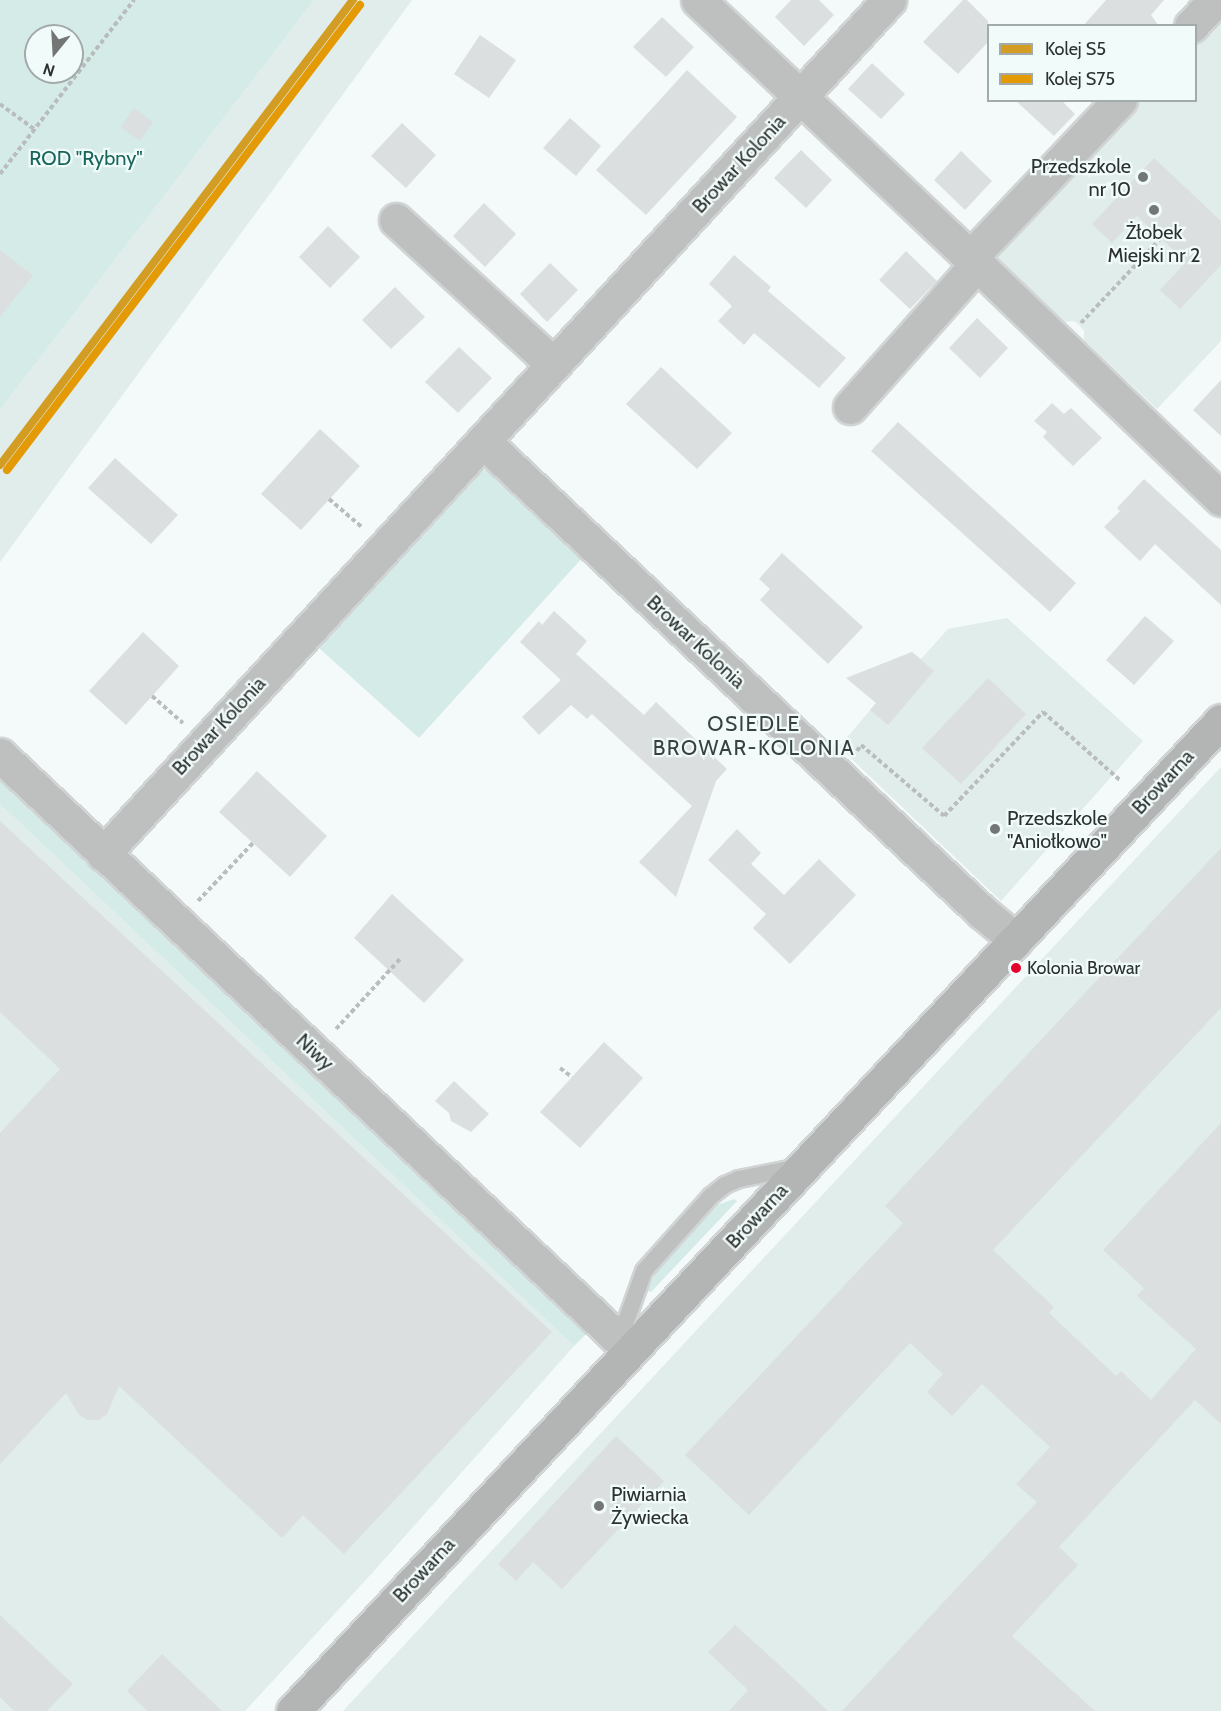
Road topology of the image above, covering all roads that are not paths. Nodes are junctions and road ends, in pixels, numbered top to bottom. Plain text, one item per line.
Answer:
1 (698, 0) edge
2 (889, 0) edge
3 (1215, 0) edge
4 (1193, 24) edge
5 (800, 98) junction
6 (1118, 102) edge
7 (396, 220) dead end
8 (974, 261) junction
9 (554, 365) junction
10 (850, 407) dead end
11 (483, 441) junction
12 (1218, 489) edge
13 (1221, 720) edge
14 (0, 755) edge
15 (103, 854) junction
16 (1016, 940) junction
17 (803, 1166) junction
18 (630, 1350) junction
19 (293, 1711) edge

1 - 5 street, Browar Kolonia
2 - 5 street, Browar Kolonia
3 - 4 street
5 - 8 street, Browar Kolonia
5 - 9 street, Browar Kolonia
6 - 8 street
7 - 9 street
8 - 10 street
8 - 12 street, Browar Kolonia
9 - 11 street, Browar Kolonia
11 - 15 street, Browar Kolonia
11 - 16 street, Browar Kolonia
13 - 16 street, Browarna
14 - 15 street, Niwy
15 - 18 street, Niwy
16 - 17 street, Browarna
17 - 18 street, Browarna
17 - 18 lane
18 - 19 street, Browarna

